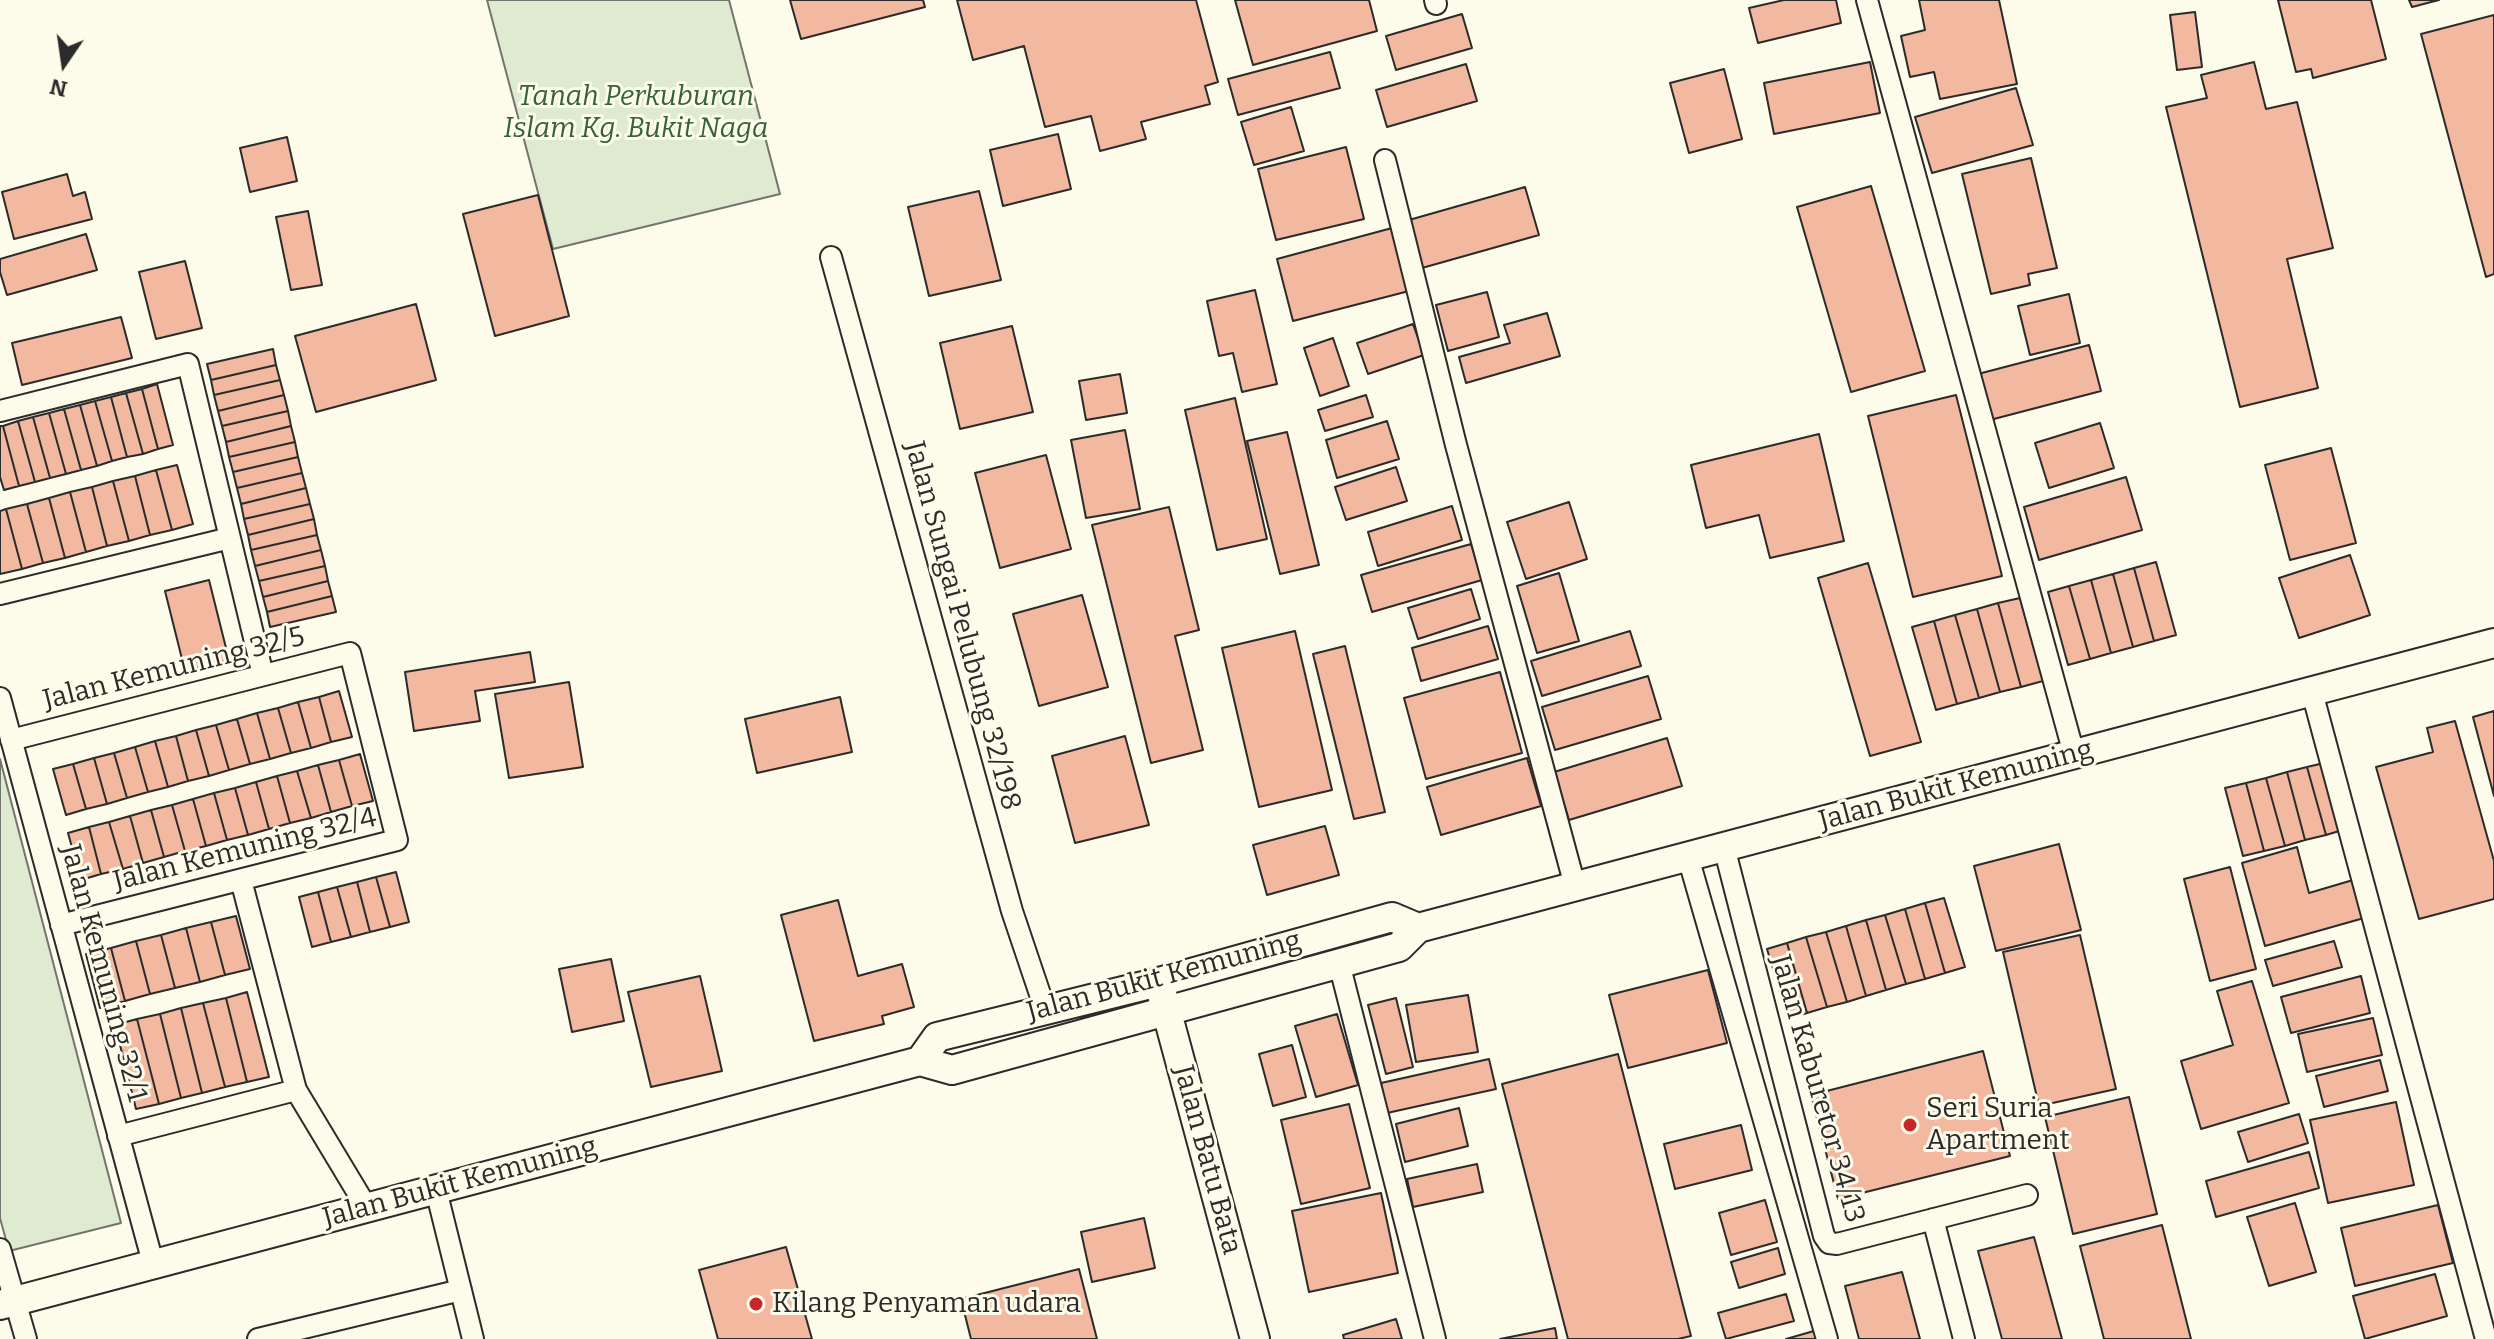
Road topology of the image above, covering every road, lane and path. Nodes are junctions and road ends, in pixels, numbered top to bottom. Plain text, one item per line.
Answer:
1 (1867, 0) edge
2 (1385, 160) dead end
3 (831, 257) dead end
4 (0, 411) edge
5 (230, 538) junction
6 (0, 594) edge
7 (2494, 643) edge
8 (263, 675) junction
9 (2312, 692) junction
10 (0, 698) edge
11 (11, 740) junction
12 (2074, 754) junction
13 (397, 840) joint
14 (1724, 847) junction
15 (1688, 857) junction
16 (241, 880) junction
17 (1575, 886) junction
18 (61, 925) junction
19 (1418, 928) junction
20 (1339, 963) junction
21 (1159, 982) junction
22 (1045, 1009) junction
23 (1167, 1010) junction
24 (920, 1061) junction
25 (296, 1090) junction
26 (118, 1136) junction
27 (436, 1190) junction
28 (2027, 1195) dead end
29 (367, 1208) junction
30 (1933, 1219) junction
31 (0, 1249) edge
32 (153, 1263) junction
33 (461, 1290) junction
34 (8, 1303) edge
35 (26, 1339) edge
36 (258, 1339) edge
37 (473, 1339) edge
38 (1255, 1339) edge
39 (1435, 1339) edge
40 (1827, 1339) edge
41 (1964, 1339) edge
42 (2486, 1339) edge

1 - 12 street
2 - 17 street
3 - 22 street, Jalan Sungai Pelubung 32/198
4 - 5 street
5 - 6 street
5 - 8 street
7 - 9 main road, Jalan Bukit Kemuning
8 - 11 street, Jalan Kemuning 32/5
8 - 13 street, Jalan Kemuning 32/5
9 - 12 main road, Jalan Bukit Kemuning
9 - 42 street
10 - 11 street, Jalan Kemuning 32/1
11 - 18 street, Jalan Kemuning 32/1
12 - 14 main road, Jalan Bukit Kemuning
13 - 16 street, Jalan Kemuning 32/4
14 - 15 main road, Jalan Bukit Kemuning
14 - 30 street, Jalan Kaburetor 34/13
15 - 17 main road, Jalan Bukit Kemuning
15 - 40 street
16 - 18 street, Jalan Kemuning 32/4
16 - 25 street
17 - 19 main road, Jalan Bukit Kemuning
18 - 26 street, Jalan Kemuning 32/1
19 - 20 main road, Jalan Bukit Kemuning
19 - 21 main road, Jalan Bukit Kemuning
20 - 23 main road, Jalan Bukit Kemuning
20 - 39 street
21 - 22 main road, Jalan Bukit Kemuning
21 - 23 main road, Jalan Batu Bata
22 - 24 main road, Jalan Bukit Kemuning
23 - 24 main road, Jalan Bukit Kemuning
23 - 38 main road, Jalan Batu Bata
24 - 27 main road, Jalan Bukit Kemuning
25 - 26 street
25 - 29 street
26 - 32 street, Jalan Kemuning 32/1
27 - 29 main road, Jalan Bukit Kemuning
27 - 33 street
28 - 30 street, Jalan Kaburetor 34/13
29 - 32 main road, Jalan Bukit Kemuning
30 - 41 street
31 - 34 street
32 - 34 main road, Jalan Bukit Kemuning
33 - 36 street
33 - 37 street
34 - 35 street

